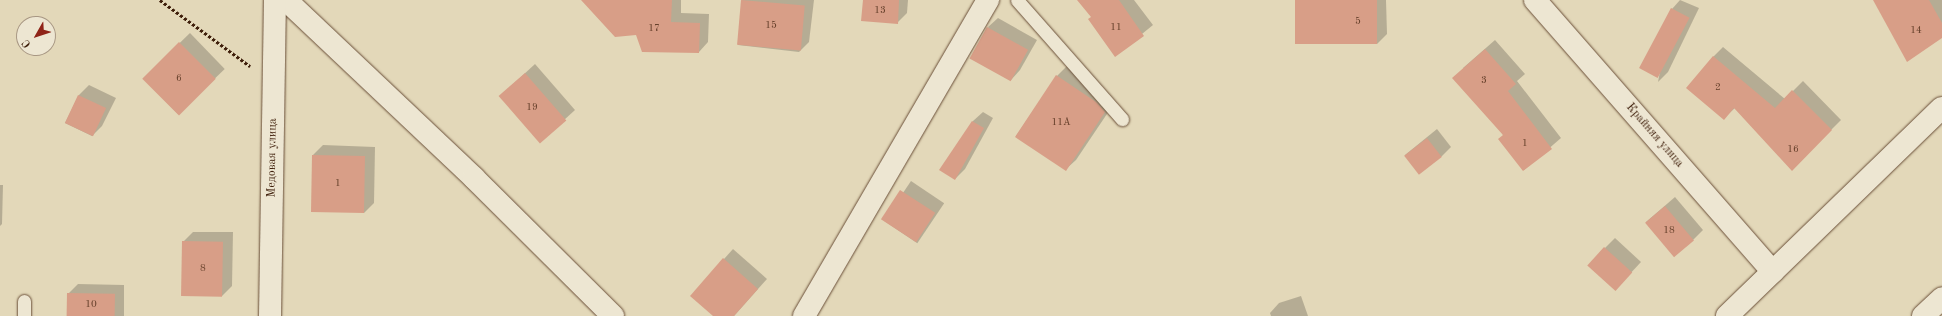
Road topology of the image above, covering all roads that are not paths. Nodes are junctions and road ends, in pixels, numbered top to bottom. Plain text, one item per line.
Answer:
1 (275, 0) edge
2 (286, 0) edge
3 (988, 0) edge
4 (1017, 0) edge
5 (1535, 0) edge
6 (1942, 108) edge
7 (1122, 119) dead end
8 (1773, 272) junction
9 (1942, 298) edge
10 (24, 301) dead end
11 (24, 316) edge
12 (270, 316) edge
13 (613, 316) edge
14 (804, 316) edge
15 (1726, 316) edge
16 (1923, 316) edge

1 - 12 street, Медовая улица
2 - 13 street
3 - 14 street
4 - 7 lane
5 - 8 street, Крайняя улица
6 - 8 street
8 - 15 street
9 - 16 street
10 - 11 lane

